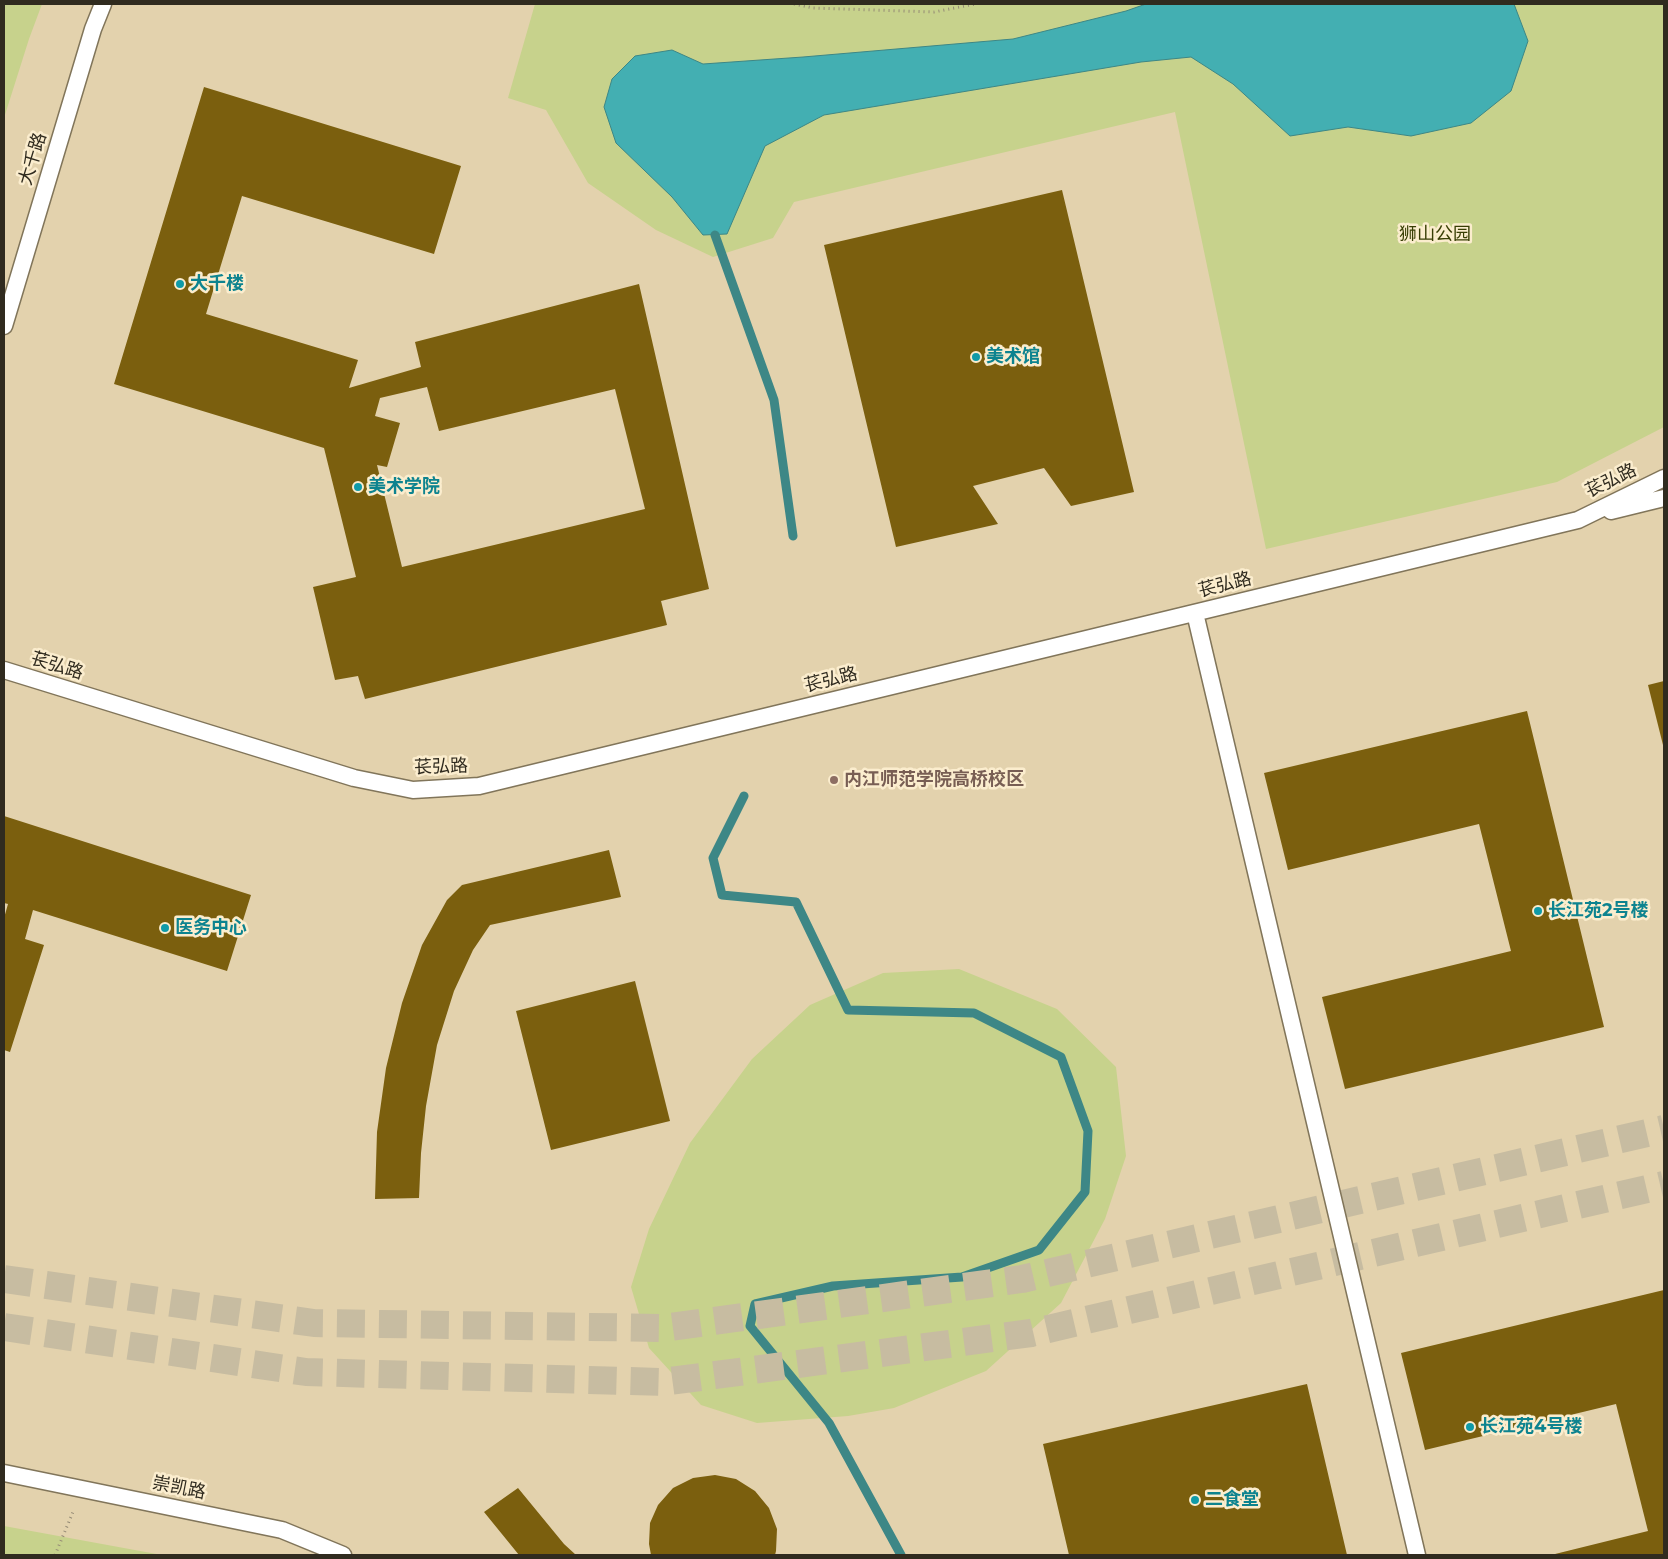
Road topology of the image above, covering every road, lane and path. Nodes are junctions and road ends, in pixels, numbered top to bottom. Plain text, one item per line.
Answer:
1 (103, 4) edge
2 (794, 4) edge
3 (975, 4) edge
4 (4, 326) edge
5 (1664, 478) edge
6 (1664, 498) edge
7 (1578, 520) junction
8 (1194, 612) junction
9 (4, 670) edge
10 (4, 1473) edge
11 (82, 1489) junction
12 (55, 1555) edge
13 (343, 1555) edge
14 (1417, 1555) edge

1 - 4 lane, 大千路
2 - 3 path
5 - 7 lane, 苌弘路
6 - 7 lane
7 - 8 lane, 苌弘路
8 - 9 lane, 苌弘路
8 - 14 lane
10 - 11 lane, 崇凯路
11 - 12 path
11 - 13 lane, 崇凯路

